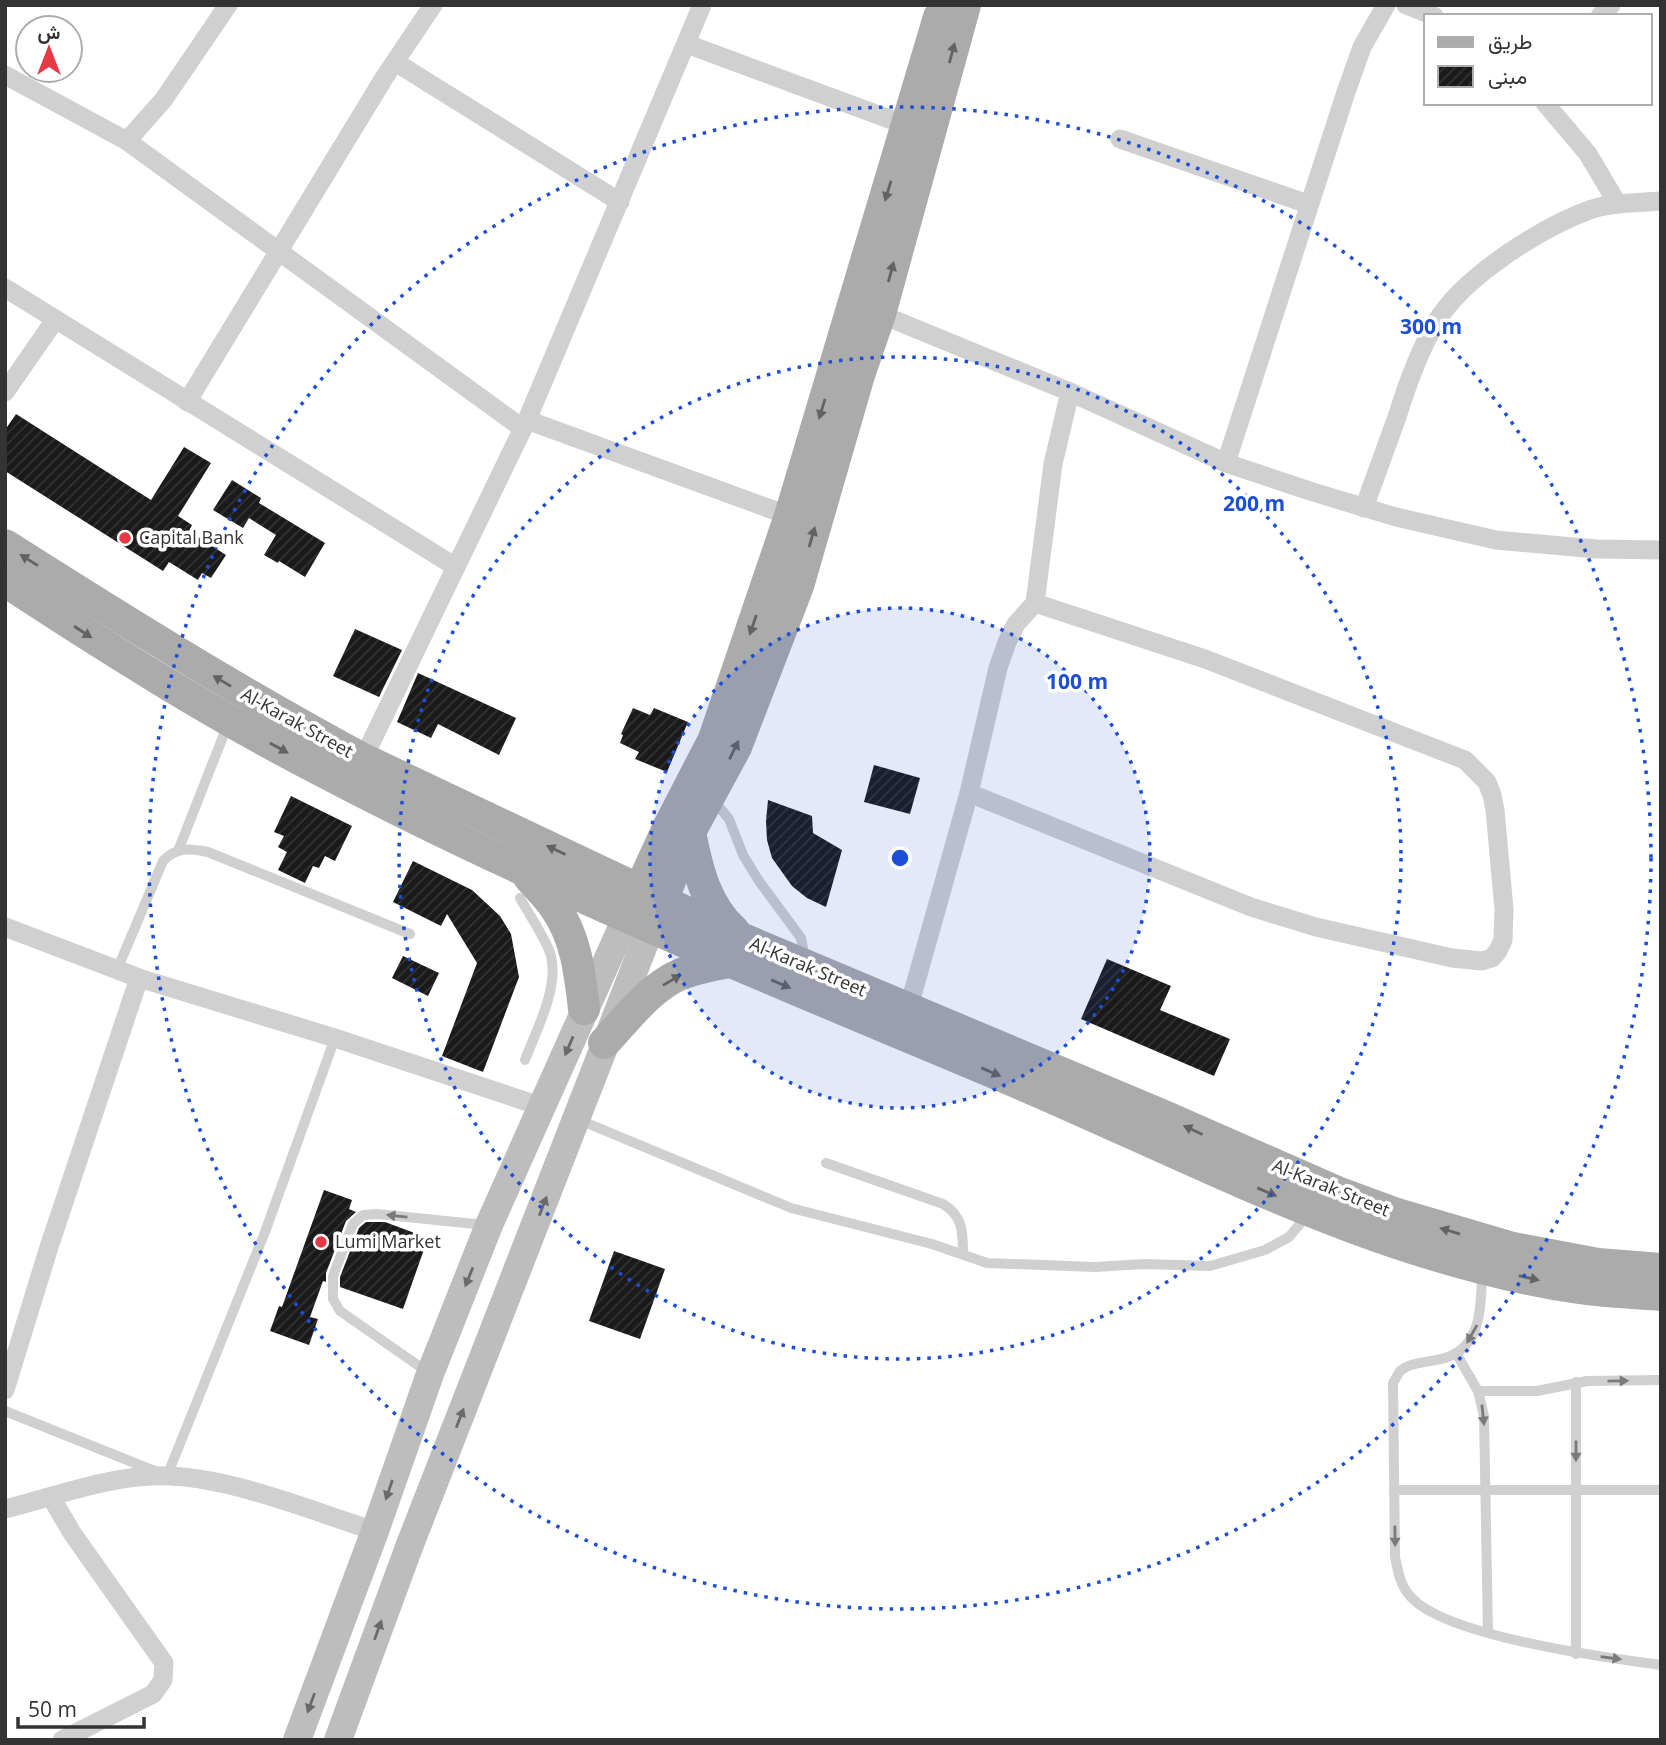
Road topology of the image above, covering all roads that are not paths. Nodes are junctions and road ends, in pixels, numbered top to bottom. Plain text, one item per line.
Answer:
1 (228, 5) edge
2 (433, 5) edge
3 (702, 5) edge
4 (942, 5) edge
5 (965, 5) edge
6 (1386, 5) edge
7 (1406, 5) edge
8 (1428, 14) edge
9 (687, 44) junction
10 (395, 62) junction
11 (5, 75) edge
12 (1547, 105) edge
13 (908, 125) junction
14 (1120, 139) dead end
15 (127, 141) junction
16 (1661, 201) edge
17 (620, 202) junction
18 (1617, 203) junction
19 (1308, 204) junction
20 (279, 252) junction
21 (5, 288) edge
22 (880, 314) junction
23 (55, 320) junction
24 (5, 392) edge
25 (1070, 392) junction
26 (187, 402) junction
27 (524, 424) junction
28 (1226, 464) junction
29 (1364, 508) junction
30 (790, 516) junction
31 (5, 545) edge
32 (1661, 550) edge
33 (456, 567) junction
34 (5, 582) edge
35 (1035, 603) junction
36 (229, 721) junction
37 (363, 759) junction
38 (969, 793) junction
39 (709, 796) junction
40 (679, 830) junction
41 (178, 851) junction
42 (592, 867) junction
43 (522, 884) junction
44 (645, 908) junction
45 (5, 927) edge
46 (410, 934) dead end
47 (562, 951) junction
48 (736, 951) junction
49 (805, 964) junction
50 (117, 970) junction
51 (139, 978) junction
52 (584, 1009) junction
53 (908, 1010) junction
54 (334, 1038) junction
55 (604, 1043) junction
56 (525, 1060) dead end
57 (543, 1107) junction
58 (577, 1119) junction
59 (1222, 1158) junction
60 (826, 1163) dead end
61 (1307, 1209) junction
62 (489, 1225) junction
63 (963, 1254) junction
64 (1483, 1268) junction
65 (1661, 1269) edge
66 (1661, 1295) edge
67 (1456, 1353) junction
68 (430, 1374) junction
69 (1661, 1380) edge
70 (1576, 1382) junction
71 (5, 1390) edge
72 (1478, 1391) junction
73 (5, 1411) edge
74 (167, 1476) junction
75 (1394, 1490) junction
76 (1486, 1490) junction
77 (1576, 1490) junction
78 (1661, 1490) edge
79 (51, 1497) junction
80 (5, 1509) edge
81 (375, 1531) junction
82 (1488, 1633) junction
83 (1576, 1654) junction
84 (1661, 1665) edge
85 (62, 1740) edge
86 (297, 1740) edge
87 (338, 1740) edge

1 - 15 street
2 - 10 street
3 - 9 street
4 - 13 main road
22 -> 5 main road
6 - 19 street
7 - 8 street
9 - 13 street
9 - 17 street
10 - 17 street
10 - 20 street
11 - 15 street
12 - 18 street
13 -> 30 main road
14 - 19 street
15 - 20 street
16 - 18 street
17 - 27 street
18 - 29 street
19 - 28 street
20 - 26 street
20 - 27 street
21 - 23 street
22 - 25 street
39 -> 22 main road
23 - 24 street
23 - 26 street
25 - 28 street
25 - 35 street
26 - 33 street
27 - 30 street
27 - 33 street
28 - 29 street
29 - 32 street
30 -> 40 main road
37 -> 31 main road, Al-Karak Street
33 - 37 street
34 -> 36 main road, Al-Karak Street
35 - 38 street
35 - 38 street
36 - 41 lane
36 -> 43 main road, Al-Karak Street
42 -> 37 main road, Al-Karak Street
38 - 53 street
39 - 40 main road
39 - 49 lane
40 - 42 main road
40 - 44 main road
40 - 48 main road
41 - 46 lane
41 - 50 lane
42 - 44 main road, Al-Karak Street
43 - 44 main road, Al-Karak Street
43 - 47 main road
44 - 48 main road, Al-Karak Street
44 - 52 main road
44 - 55 main road
45 - 50 street
47 - 52 main road
47 - 56 lane
48 - 49 main road, Al-Karak Street
55 -> 48 main road
48 -> 59 main road, Al-Karak Street
49 - 53 main road, Al-Karak Street
50 - 51 street
51 - 54 street
51 - 71 street
52 -> 57 main road
59 -> 53 main road, Al-Karak Street
54 - 57 street
54 - 74 lane
55 - 58 main road
57 - 62 main road
58 - 63 lane
87 -> 58 main road
59 -> 61 main road, Al-Karak Street
65 -> 59 main road, Al-Karak Street
60 - 63 lane
61 - 63 lane
61 - 64 main road, Al-Karak Street
62 -> 68 main road
62 -> 68 lane
64 -> 66 main road, Al-Karak Street
64 -> 67 lane
67 - 72 lane
67 - 75 lane
68 -> 81 main road
70 -> 69 lane
70 - 72 lane
70 -> 77 lane
72 -> 76 lane
73 - 74 lane
74 - 79 street
74 - 81 street
75 - 76 lane
75 -> 82 lane
76 - 77 lane
76 - 82 lane
77 - 78 lane
77 - 83 lane
79 - 80 street
79 - 85 street
81 -> 86 main road
82 - 83 lane
83 -> 84 lane

